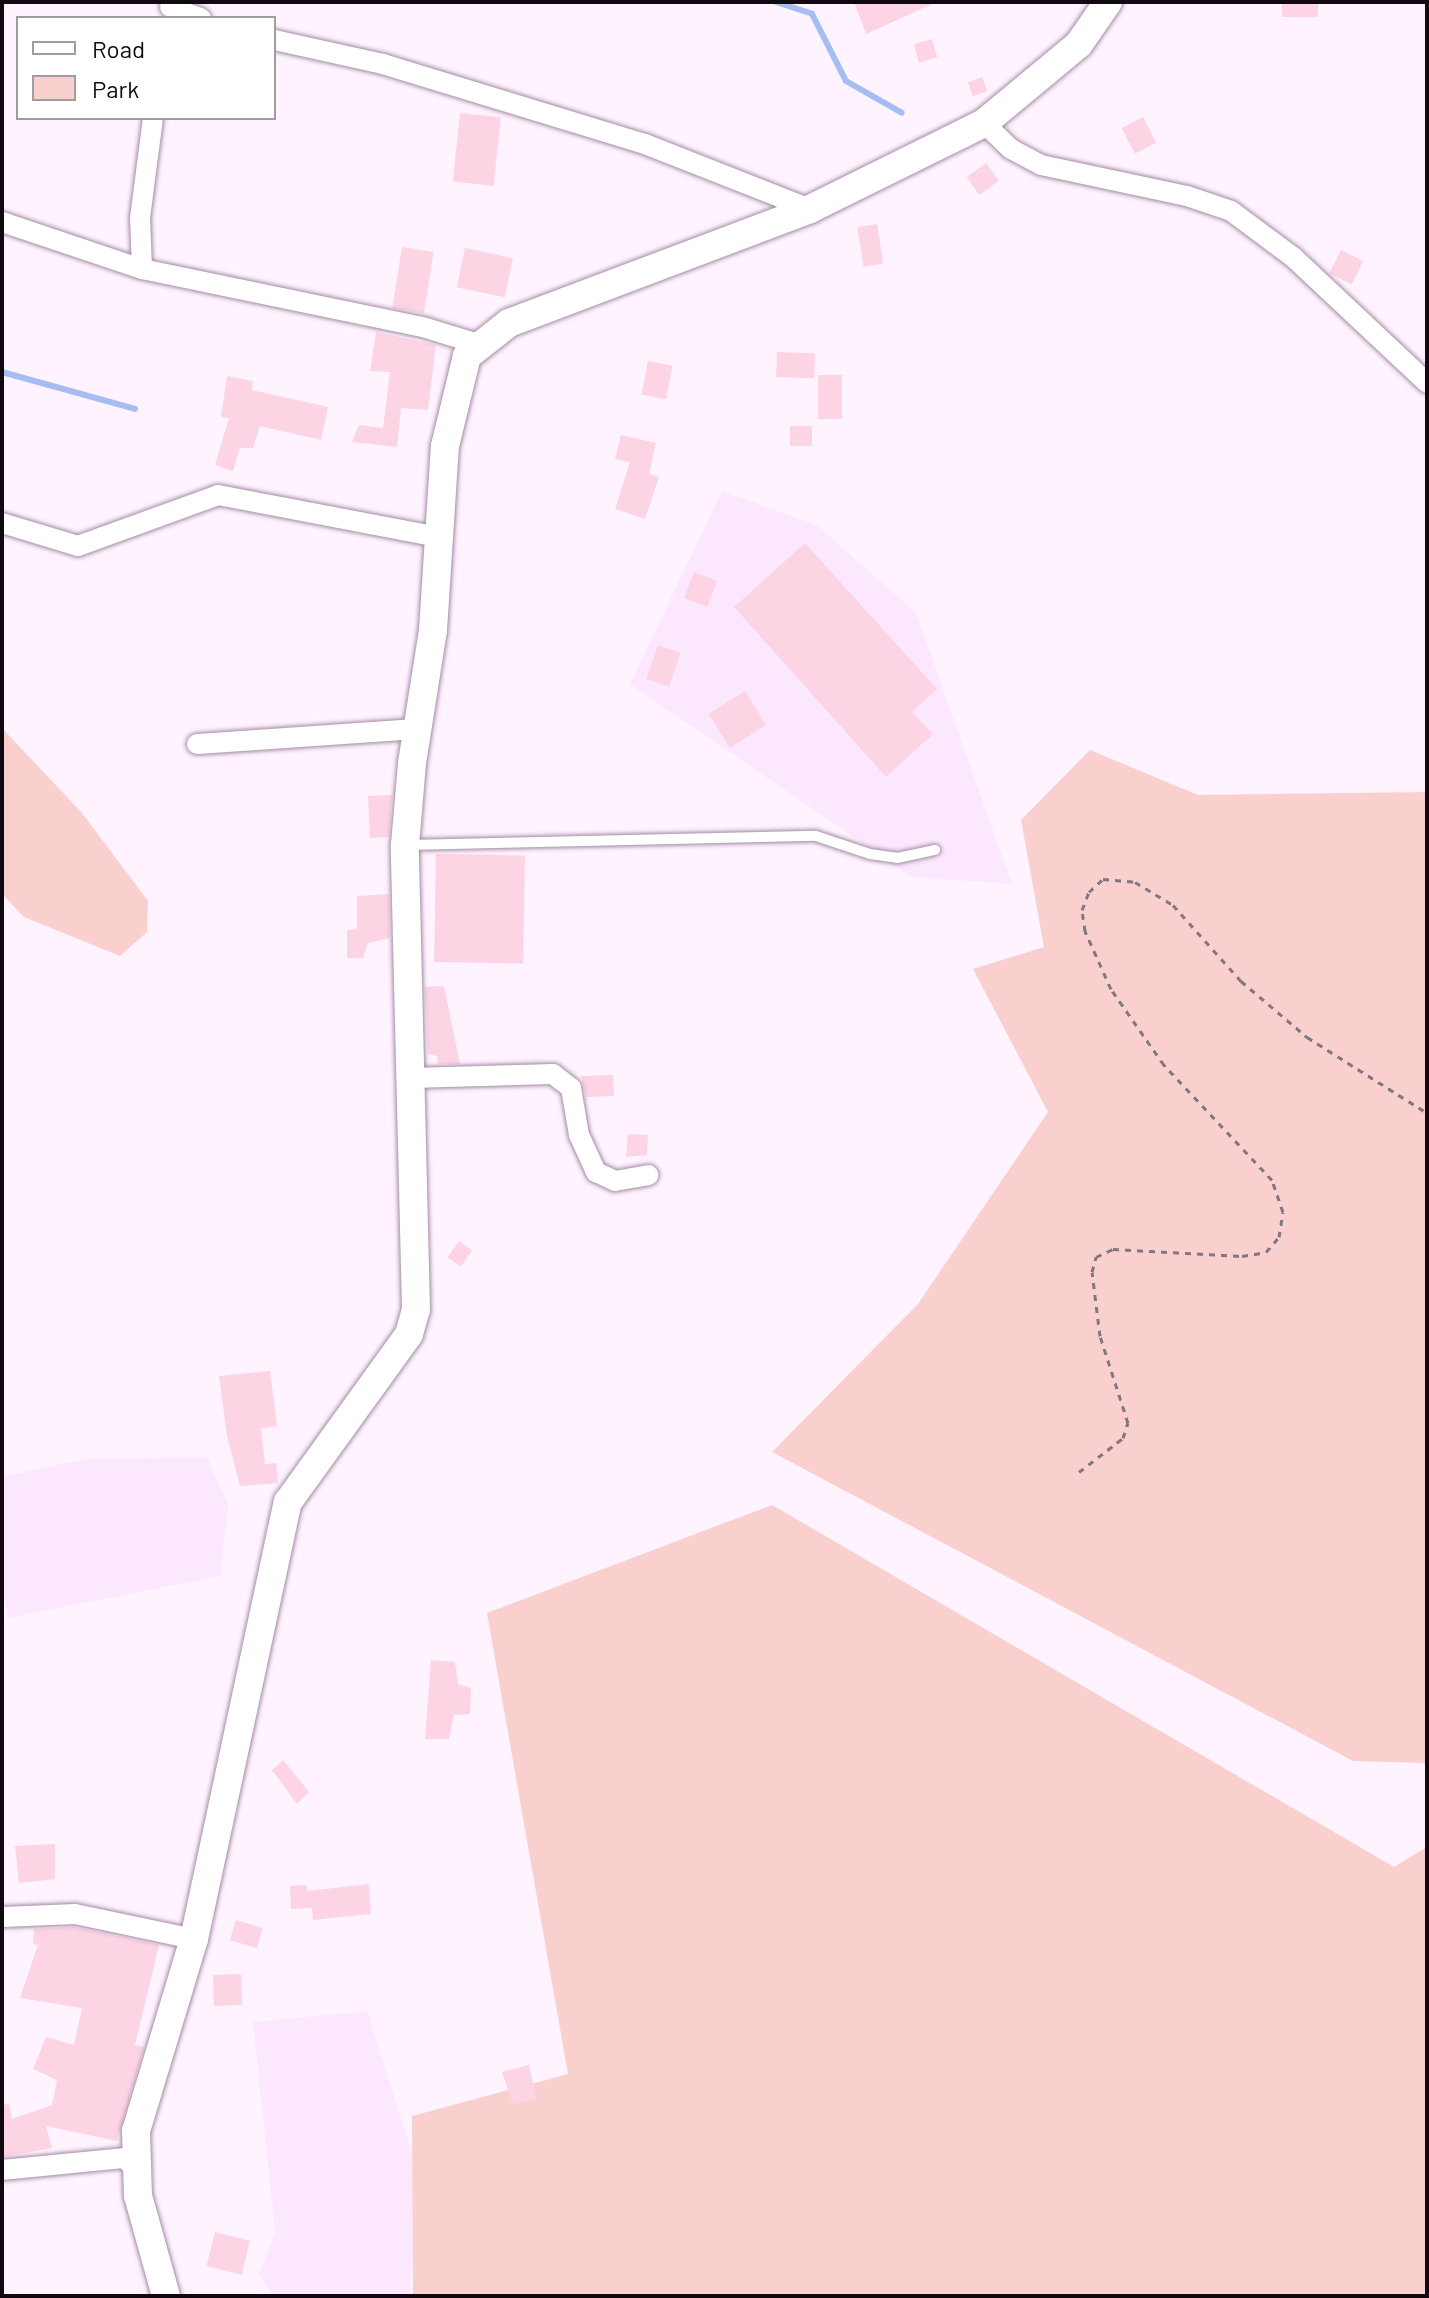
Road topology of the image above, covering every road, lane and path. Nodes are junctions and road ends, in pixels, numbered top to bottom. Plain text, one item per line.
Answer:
1 (1108, 2) edge
2 (169, 9) edge
3 (194, 16) edge
4 (276, 40) edge
5 (153, 120) edge
6 (984, 123) junction
7 (810, 209) junction
8 (2, 222) edge
9 (142, 269) junction
10 (478, 344) junction
11 (1427, 383) edge
12 (2, 523) edge
13 (439, 537) junction
14 (417, 729) junction
15 (197, 744) dead end
16 (405, 845) junction
17 (935, 850) dead end
18 (411, 1078) junction
19 (1427, 1113) edge
20 (648, 1175) dead end
21 (1079, 1472) dead end
22 (2, 1917) edge
23 (194, 1939) junction
24 (134, 2168) junction
25 (2, 2170) edge
26 (166, 2296) edge

1 - 6 street
2 - 3 street
4 - 7 street
5 - 9 street
6 - 7 street
6 - 11 street
7 - 10 street
8 - 9 street
9 - 10 street
10 - 13 street
12 - 13 street
13 - 14 street
14 - 15 street
14 - 16 street
16 - 17 lane
16 - 18 street
18 - 20 street
18 - 23 street
19 - 21 path
22 - 23 street
23 - 24 street
24 - 25 street
24 - 26 street

